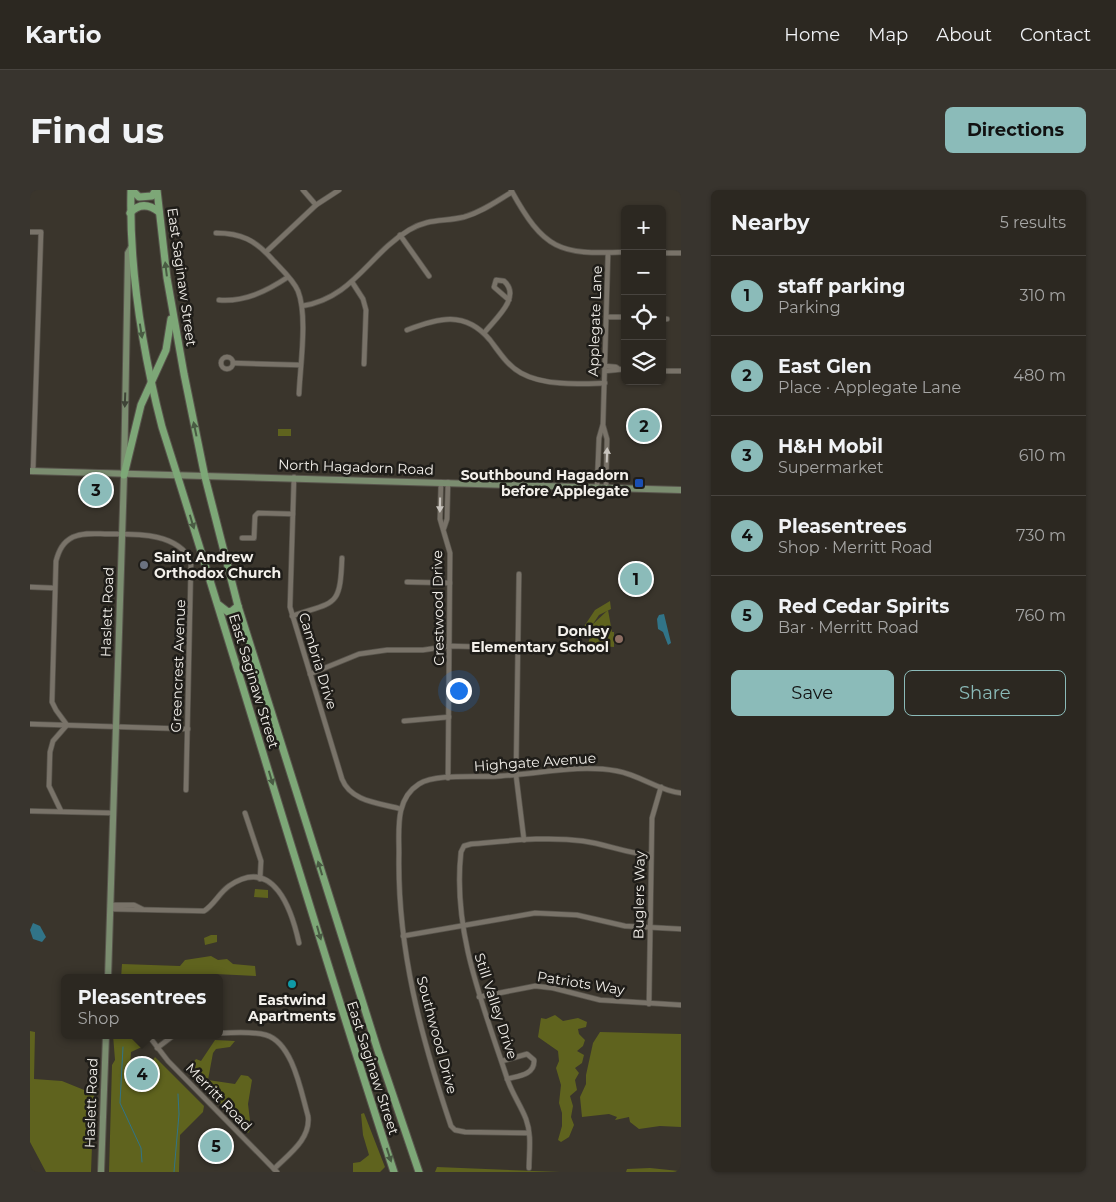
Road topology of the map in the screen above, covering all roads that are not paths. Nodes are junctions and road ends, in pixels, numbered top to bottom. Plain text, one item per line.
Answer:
1 (131, 190) edge
2 (156, 190) edge
3 (303, 190) edge
4 (339, 190) edge
5 (511, 191) edge
6 (316, 205) junction
7 (159, 212) junction
8 (130, 213) junction
9 (30, 232) edge
10 (216, 233) dead end
11 (400, 235) junction
12 (131, 248) junction
13 (266, 252) junction
14 (621, 252) edge
15 (666, 253) edge
16 (681, 253) edge
17 (608, 254) junction
18 (429, 276) dead end
19 (288, 277) junction
20 (352, 282) junction
21 (219, 300) dead end
22 (509, 300) junction
23 (171, 301) junction
24 (302, 306) junction
25 (607, 317) junction
26 (621, 317) edge
27 (30, 321) edge
28 (38, 322) junction
29 (407, 330) dead end
30 (484, 333) junction
31 (233, 364) dead end
32 (364, 364) dead end
33 (300, 365) junction
34 (605, 369) junction
35 (621, 369) edge
36 (666, 371) edge
37 (681, 371) edge
38 (151, 383) junction
39 (605, 383) junction
40 (299, 394) dead end
41 (33, 396) edge
42 (603, 424) junction
43 (32, 472) edge
44 (124, 475) junction
45 (177, 476) junction
46 (204, 477) junction
47 (294, 477) junction
48 (444, 482) junction
49 (597, 487) junction
50 (606, 487) junction
51 (681, 490) edge
52 (293, 514) junction
53 (122, 534) junction
54 (242, 538) dead end
55 (342, 558) dead end
56 (519, 574) dead end
57 (407, 582) dead end
58 (450, 583) junction
59 (30, 587) edge
60 (54, 588) junction
61 (217, 603) junction
62 (238, 606) junction
63 (292, 616) junction
64 (450, 646) junction
65 (518, 648) junction
66 (310, 674) junction
67 (449, 717) junction
68 (404, 721) dead end
69 (30, 724) edge
70 (68, 724) junction
71 (116, 726) junction
72 (188, 729) junction
73 (516, 775) junction
74 (448, 778) junction
75 (660, 787) junction
76 (186, 790) dead end
77 (681, 794) edge
78 (400, 809) junction
79 (30, 811) edge
80 (61, 812) junction
81 (112, 813) junction
82 (245, 813) dead end
83 (524, 840) junction
84 (651, 855) junction
85 (260, 879) junction
86 (110, 907) junction
87 (463, 925) junction
88 (650, 928) junction
89 (681, 929) edge
90 (403, 936) junction
91 (299, 944) dead end
92 (108, 974) edge
93 (479, 997) junction
94 (648, 1004) junction
95 (681, 1005) edge
96 (223, 1033) edge
97 (106, 1039) edge
98 (151, 1039) edge
99 (169, 1039) edge
100 (157, 1048) junction
101 (502, 1061) junction
102 (508, 1079) junction
103 (529, 1133) junction
104 (529, 1168) dead end
105 (276, 1171) edge
106 (101, 1172) edge
107 (394, 1172) edge
108 (420, 1172) edge

1 - 2 main road
1 - 8 main road, East Saginaw Street
2 - 7 main road, East Saginaw Street
3 - 6 street
4 - 6 street
5 - 11 street
5 - 17 street, Applegate Lane
6 - 13 street
7 - 8 main road
23 -> 7 main road, East Saginaw Street
8 - 12 main road, East Saginaw Street
9 - 28 street
10 - 13 street
11 - 18 street
11 - 20 street
12 -> 38 main road, East Saginaw Street
12 -> 44 main road, Haslett Road
13 - 19 street
14 - 17 street
15 - 16 street
17 - 25 street, Applegate Lane
19 - 21 street
19 - 24 street
20 - 24 street
20 - 32 street
22 - 22 street
22 - 30 street
23 - 38 main road
46 -> 23 main road, East Saginaw Street
24 - 33 street
25 - 26 street
25 - 34 street, Applegate Lane
27 - 28 street
28 - 41 street
29 - 30 street
30 - 39 street
31 - 33 street
33 - 40 street
34 - 35 street
34 - 39 street, Applegate Lane
36 - 37 street
38 - 44 main road
38 - 45 main road, East Saginaw Street
39 - 42 street, Applegate Lane
41 - 43 street
42 - 49 street, Applegate Lane
50 -> 42 street, Applegate Lane
43 - 44 main road, North Hagadorn Road
44 - 45 main road, North Hagadorn Road
44 - 53 main road, Haslett Road
45 - 46 main road, North Hagadorn Road
45 -> 61 main road, East Saginaw Street
46 - 47 main road, North Hagadorn Road
46 - 62 main road, East Saginaw Street
47 - 48 main road, North Hagadorn Road
47 - 52 street, Cambria Drive
48 - 49 main road, North Hagadorn Road
48 - 58 street, Crestwood Drive
49 - 50 main road, North Hagadorn Road
50 - 51 main road, North Hagadorn Road
52 - 54 street
52 - 63 street, Cambria Drive
53 - 60 street
53 - 71 main road, Haslett Road
53 - 72 street, Greencrest Avenue
55 - 63 street
56 - 65 street
57 - 58 street
58 - 64 street, Crestwood Drive
59 - 60 street
60 - 70 street
61 - 62 main road
61 -> 107 main road, East Saginaw Street
108 -> 62 main road, East Saginaw Street
63 - 66 street, Cambria Drive
64 - 65 street
64 - 66 street
64 - 67 street, Crestwood Drive
65 - 73 street
66 - 78 street, Cambria Drive
67 - 68 street
67 - 74 street, Crestwood Drive
69 - 70 street
70 - 71 street
70 - 80 street
71 - 72 street
71 - 81 main road, Haslett Road
72 - 76 street, Greencrest Avenue
73 - 74 street, Highgate Avenue
73 - 75 street, Highgate Avenue
73 - 83 street
74 - 78 street, Highgate Avenue
75 - 77 street, Highgate Avenue
75 - 84 street, Buglers Way
78 - 90 street, Southwood Drive
79 - 80 street
80 - 81 street
81 - 86 main road, Haslett Road
82 - 85 street
83 - 84 street
83 - 87 street, Still Valley Drive
84 - 88 street, Buglers Way
85 - 86 street
85 - 91 street
86 - 92 main road, Haslett Road
87 - 88 street
87 - 90 street
87 - 93 street, Still Valley Drive
88 - 89 street
88 - 94 street, Buglers Way
90 - 103 street, Southwood Drive
93 - 94 street, Patriots Way
93 - 101 street, Still Valley Drive
94 - 95 street, Patriots Way
96 - 105 street
97 - 106 main road, Haslett Road
98 - 100 street, Merritt Road
99 - 100 street
100 - 105 street, Merritt Road
101 - 102 street, Still Valley Drive
101 - 102 street
102 - 103 street, Still Valley Drive
103 - 104 street, Still Valley Drive

